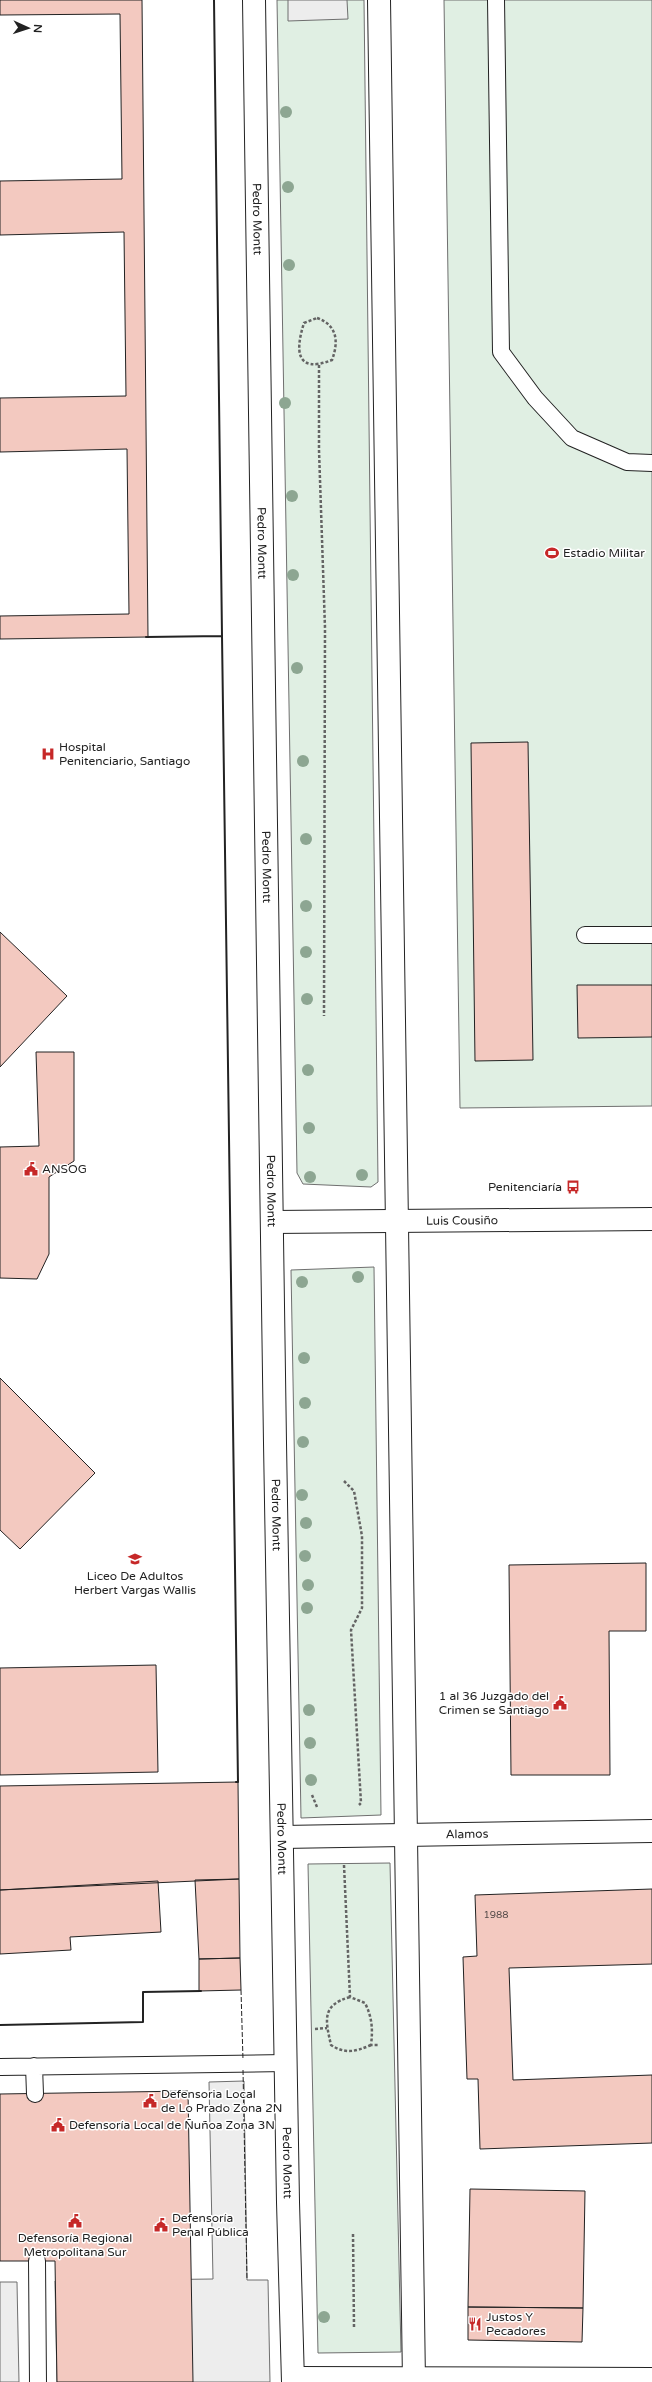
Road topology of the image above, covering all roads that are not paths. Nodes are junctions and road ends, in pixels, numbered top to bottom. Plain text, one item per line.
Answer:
1 (254, 0) edge
2 (379, 0) edge
3 (496, 0) edge
4 (652, 463) edge
5 (585, 935) dead end
6 (652, 935) edge
7 (652, 1219) edge
8 (396, 1221) junction
9 (272, 1222) junction
10 (652, 1831) edge
11 (406, 1835) junction
12 (282, 1837) junction
13 (286, 2063) junction
14 (34, 2066) junction
15 (0, 2067) edge
16 (35, 2094) dead end
17 (37, 2261) dead end
18 (652, 2379) edge
19 (293, 2380) edge
20 (414, 2380) edge
21 (38, 2382) edge

1 - 9 street, Pedro Montt
2 - 8 street
3 - 4 lane
5 - 6 lane
7 - 8 street, Luis Cousiño
8 - 9 street, Luis Cousiño
8 - 11 street
9 - 12 street, Pedro Montt
10 - 11 street, Alamos
11 - 12 street, Alamos
11 - 20 street
12 - 13 street, Pedro Montt
13 - 14 lane
13 - 19 street, Pedro Montt
14 - 15 lane
14 - 16 lane
17 - 21 lane
18 - 20 street
19 - 20 street

